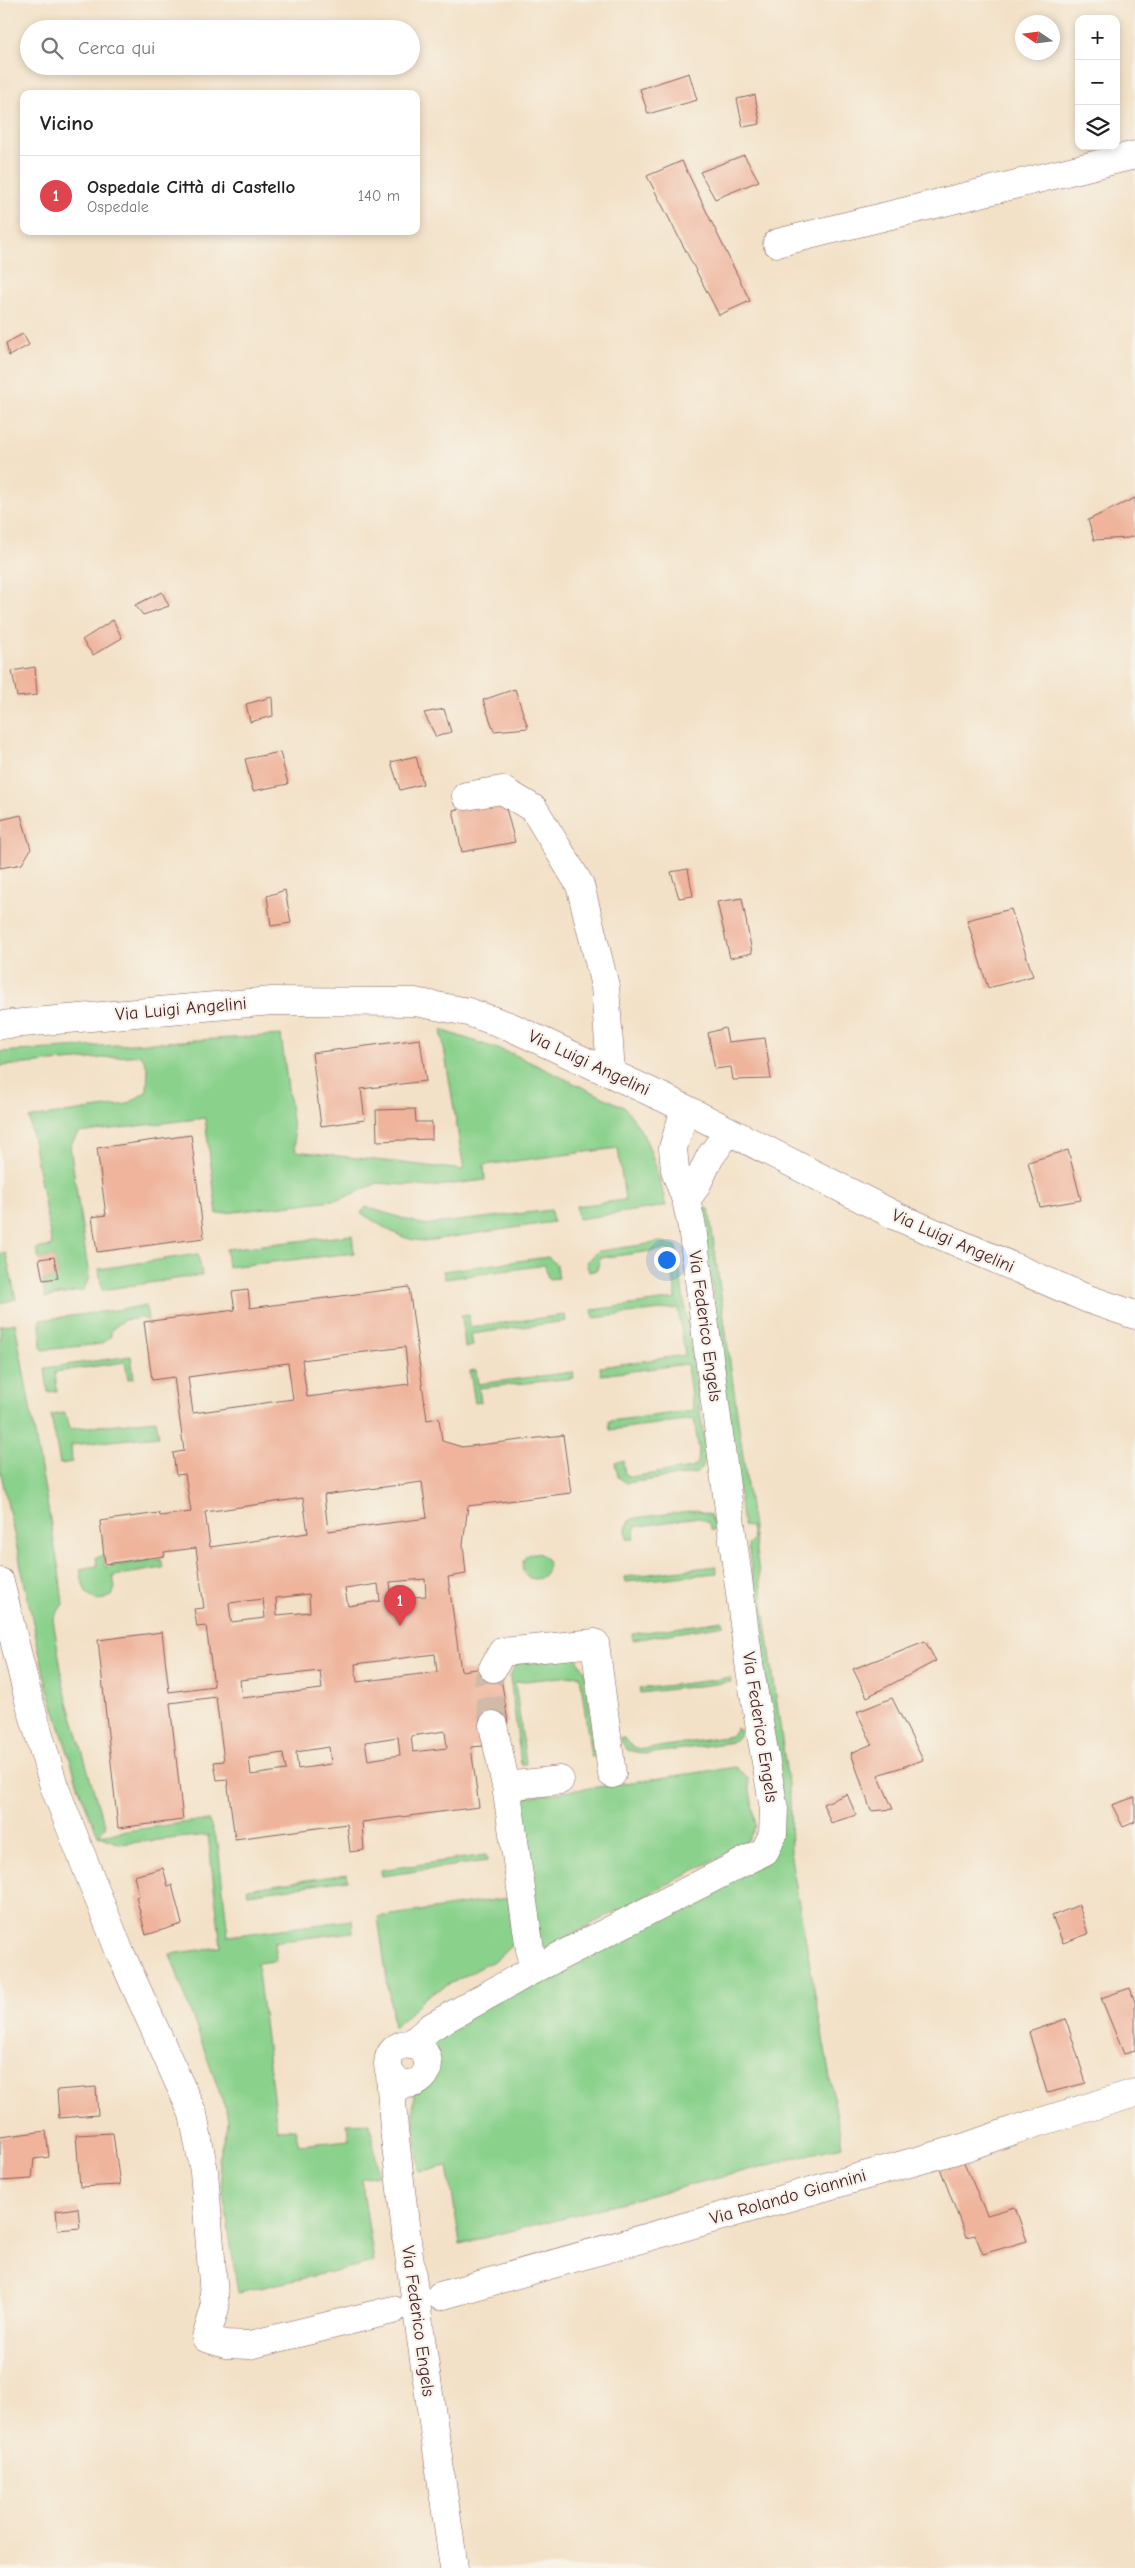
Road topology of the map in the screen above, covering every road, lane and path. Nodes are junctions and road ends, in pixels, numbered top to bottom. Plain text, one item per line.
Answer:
1 (1135, 155) edge
2 (776, 243) dead end
3 (466, 796) dead end
4 (0, 1025) edge
5 (611, 1074) junction
6 (685, 1109) junction
7 (729, 1131) junction
8 (686, 1200) junction
9 (1135, 1315) edge
10 (0, 1582) edge
11 (493, 1668) tunnel mouth
12 (493, 1725) tunnel mouth
13 (612, 1774) dead end
14 (560, 1780) dead end
15 (506, 1786) junction
16 (533, 1970) junction
17 (1135, 2093) edge
18 (440, 2296) dead end
19 (393, 2310) dead end
20 (454, 2568) edge

1 - 2 street
3 - 5 street
4 - 5 street, Via Luigi Angelini
5 - 6 street, Via Luigi Angelini
6 - 7 street, Via Luigi Angelini
6 - 8 street, Via Federico Engels
7 - 8 street
7 - 9 street, Via Luigi Angelini
8 - 16 street, Via Federico Engels
10 - 19 street
11 - 13 street
12 - 15 street
14 - 15 street
15 - 16 street
16 - 20 street, Via Federico Engels
17 - 18 street, Via Rolando Giannini

